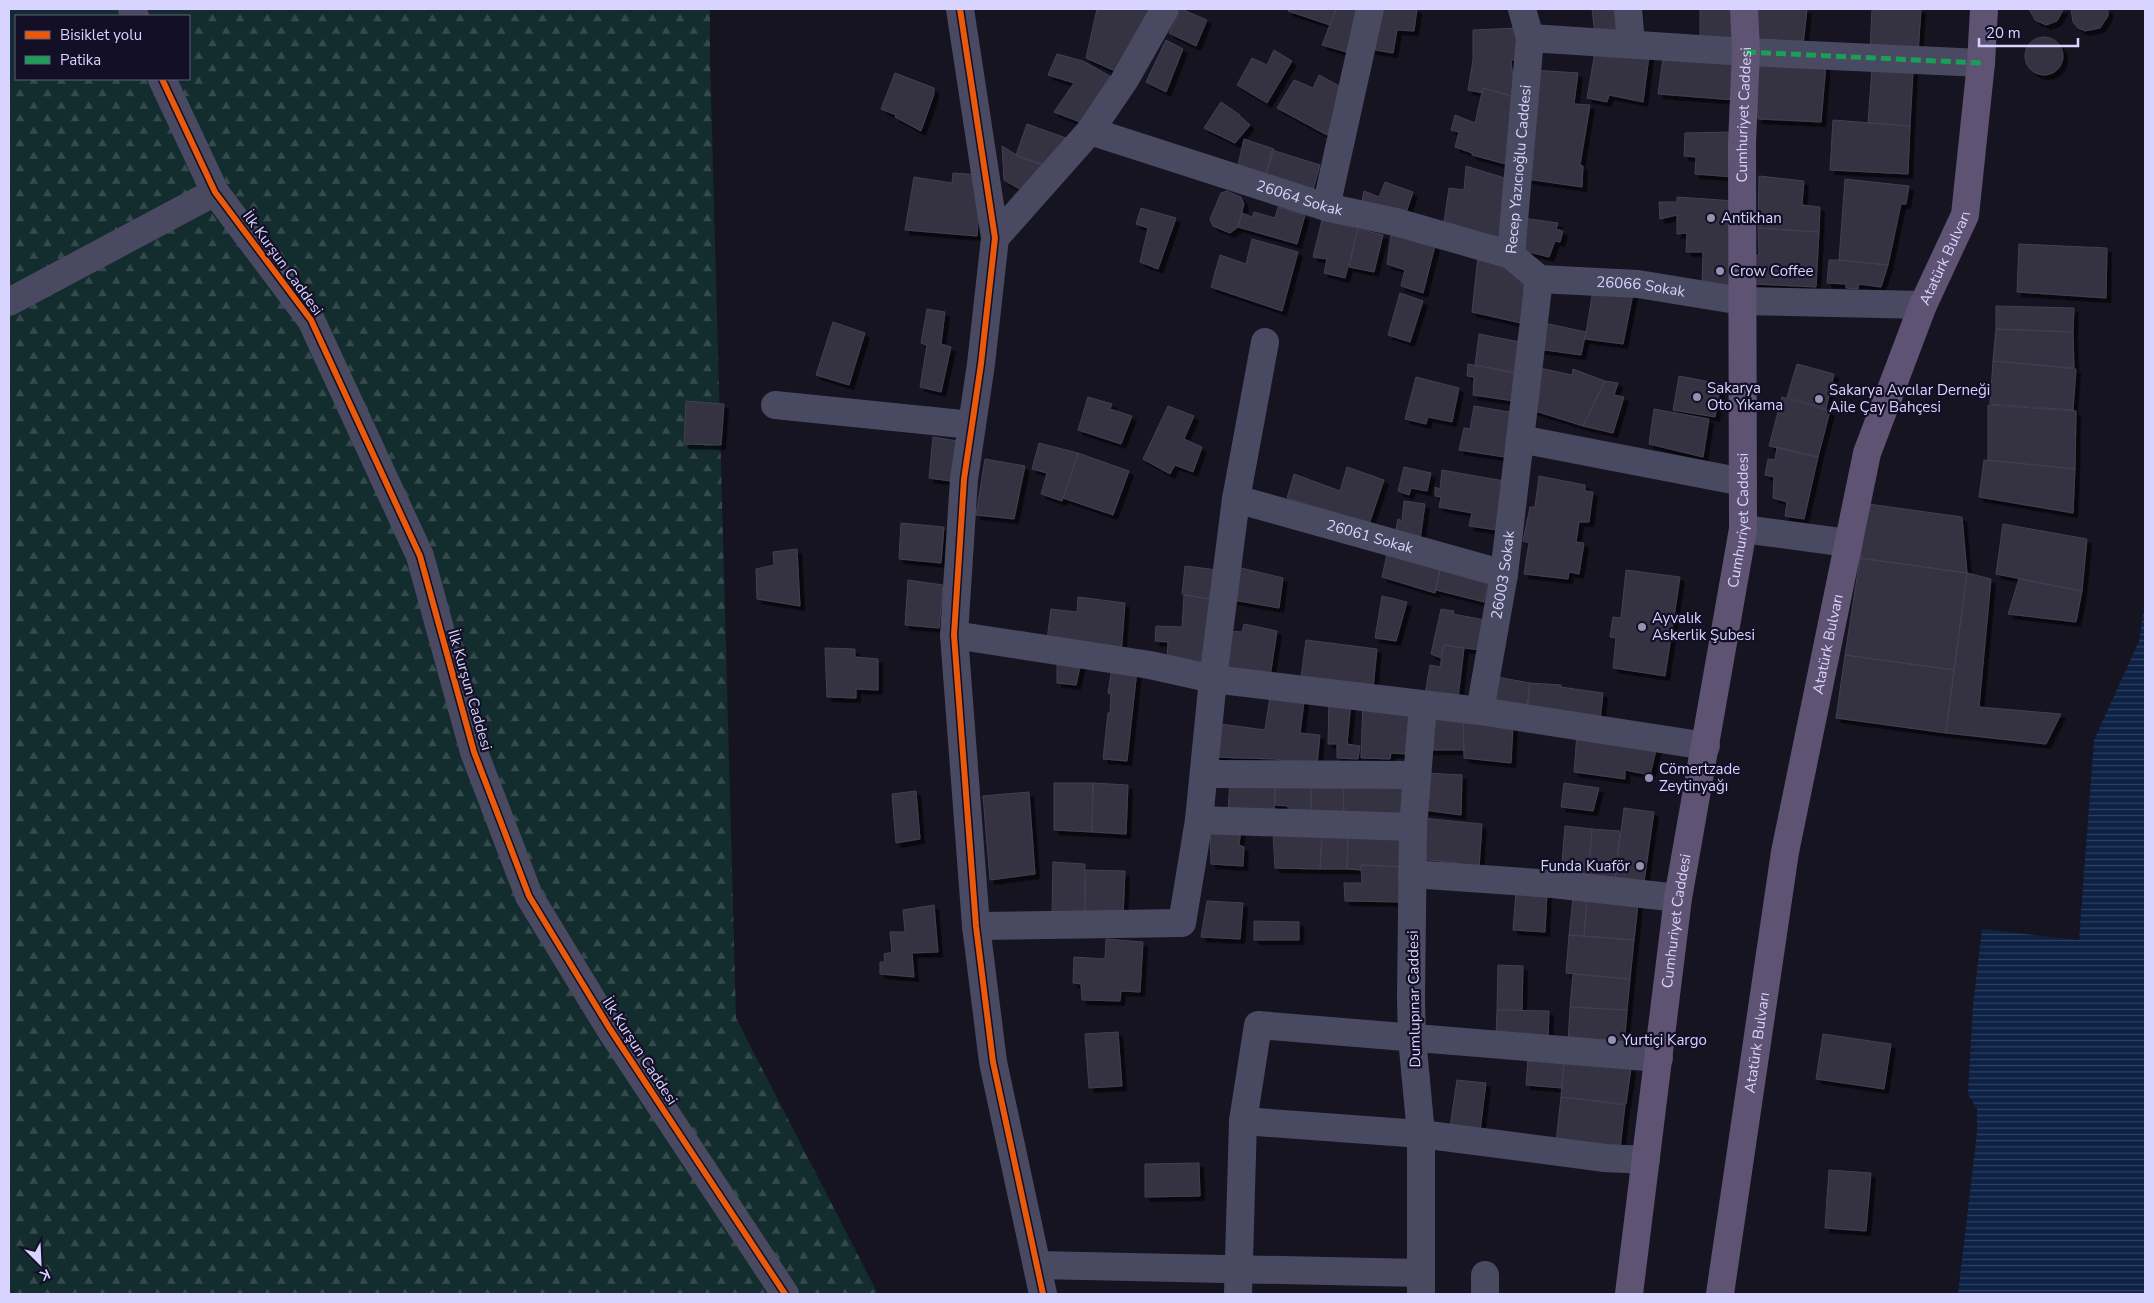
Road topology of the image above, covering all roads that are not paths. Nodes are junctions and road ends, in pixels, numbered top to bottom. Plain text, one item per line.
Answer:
1 (960, 9) edge
2 (1165, 9) edge
3 (1370, 9) edge
4 (1522, 9) edge
5 (1628, 9) edge
6 (1744, 9) edge
7 (1984, 9) edge
8 (1530, 38) junction
9 (1631, 44) junction
10 (1746, 52) junction
11 (1981, 63) junction
12 (162, 80) edge
13 (1090, 131) junction
14 (215, 192) junction
15 (1326, 207) junction
16 (994, 238) junction
17 (1511, 255) junction
18 (1538, 279) junction
19 (1742, 301) junction
20 (9, 302) edge
21 (1923, 305) junction
22 (1265, 342) dead end
23 (775, 405) dead end
24 (972, 425) junction
25 (1520, 439) junction
26 (1743, 482) junction
27 (1236, 499) junction
28 (1743, 528) junction
29 (1848, 543) junction
30 (1504, 574) junction
31 (954, 635) junction
32 (1213, 679) junction
33 (1423, 705) junction
34 (1480, 711) junction
35 (1706, 746) junction
36 (1205, 774) junction
37 (1415, 775) junction
38 (1199, 820) junction
39 (1412, 827) junction
40 (1412, 874) junction
41 (1678, 898) junction
42 (976, 926) junction
43 (1412, 1038) junction
44 (1659, 1058) junction
45 (1243, 1121) junction
46 (1421, 1134) junction
47 (1646, 1160) junction
48 (1037, 1265) junction
49 (1238, 1282) edge
50 (1421, 1284) edge
51 (785, 1294) edge
52 (1043, 1294) edge
53 (1629, 1294) edge
54 (1720, 1294) edge

1 - 16 street
2 - 13 street
3 - 15 street
4 - 8 street, Recep Yazıcıoğlu Caddesi
5 - 9 street
6 - 10 main road, Cumhuriyet Caddesi
7 - 11 main road, Atatürk Bulvarı
8 - 9 street
8 - 17 street, Recep Yazıcıoğlu Caddesi
9 - 10 street
10 - 11 street
10 - 19 main road, Cumhuriyet Caddesi
11 - 21 main road, Atatürk Bulvarı
12 - 14 street, İlk Kurşun Caddesi
13 - 15 street, 26064 Sokak
13 - 16 street
14 - 20 street
14 - 51 street, İlk Kurşun Caddesi
15 - 17 street, 26064 Sokak
16 - 24 street
17 - 18 street, Recep Yazıcıoğlu Caddesi
18 - 19 street, 26066 Sokak
18 - 25 street
19 - 21 street, 26066 Sokak
19 - 26 main road, Cumhuriyet Caddesi
21 - 29 main road, Atatürk Bulvarı
22 - 27 street
23 - 24 street
24 - 31 street
25 - 26 street
25 - 30 street, 26003 Sokak
26 - 28 main road, Cumhuriyet Caddesi
27 - 30 street, 26061 Sokak
27 - 32 street
28 - 29 street
28 - 35 main road, Cumhuriyet Caddesi
29 - 54 main road, Atatürk Bulvarı
30 - 34 street, 26003 Sokak
31 - 32 street
31 - 42 street
32 - 33 street
32 - 36 street
33 - 34 street
33 - 37 street, Dumlupınar Caddesi
34 - 35 street
35 - 41 main road, Cumhuriyet Caddesi
36 - 37 street
36 - 38 street
37 - 39 street, Dumlupınar Caddesi
38 - 39 street
38 - 42 street
39 - 40 street, Dumlupınar Caddesi
40 - 41 street
40 - 43 street, Dumlupınar Caddesi
41 - 44 main road, Cumhuriyet Caddesi
42 - 48 street
43 - 44 street
43 - 45 street
43 - 46 street, Dumlupınar Caddesi
44 - 47 main road, Cumhuriyet Caddesi
45 - 46 street
45 - 49 street
46 - 47 street
46 - 50 street, Dumlupınar Caddesi
47 - 53 main road, Cumhuriyet Caddesi
48 - 49 street
48 - 52 street
49 - 50 street

